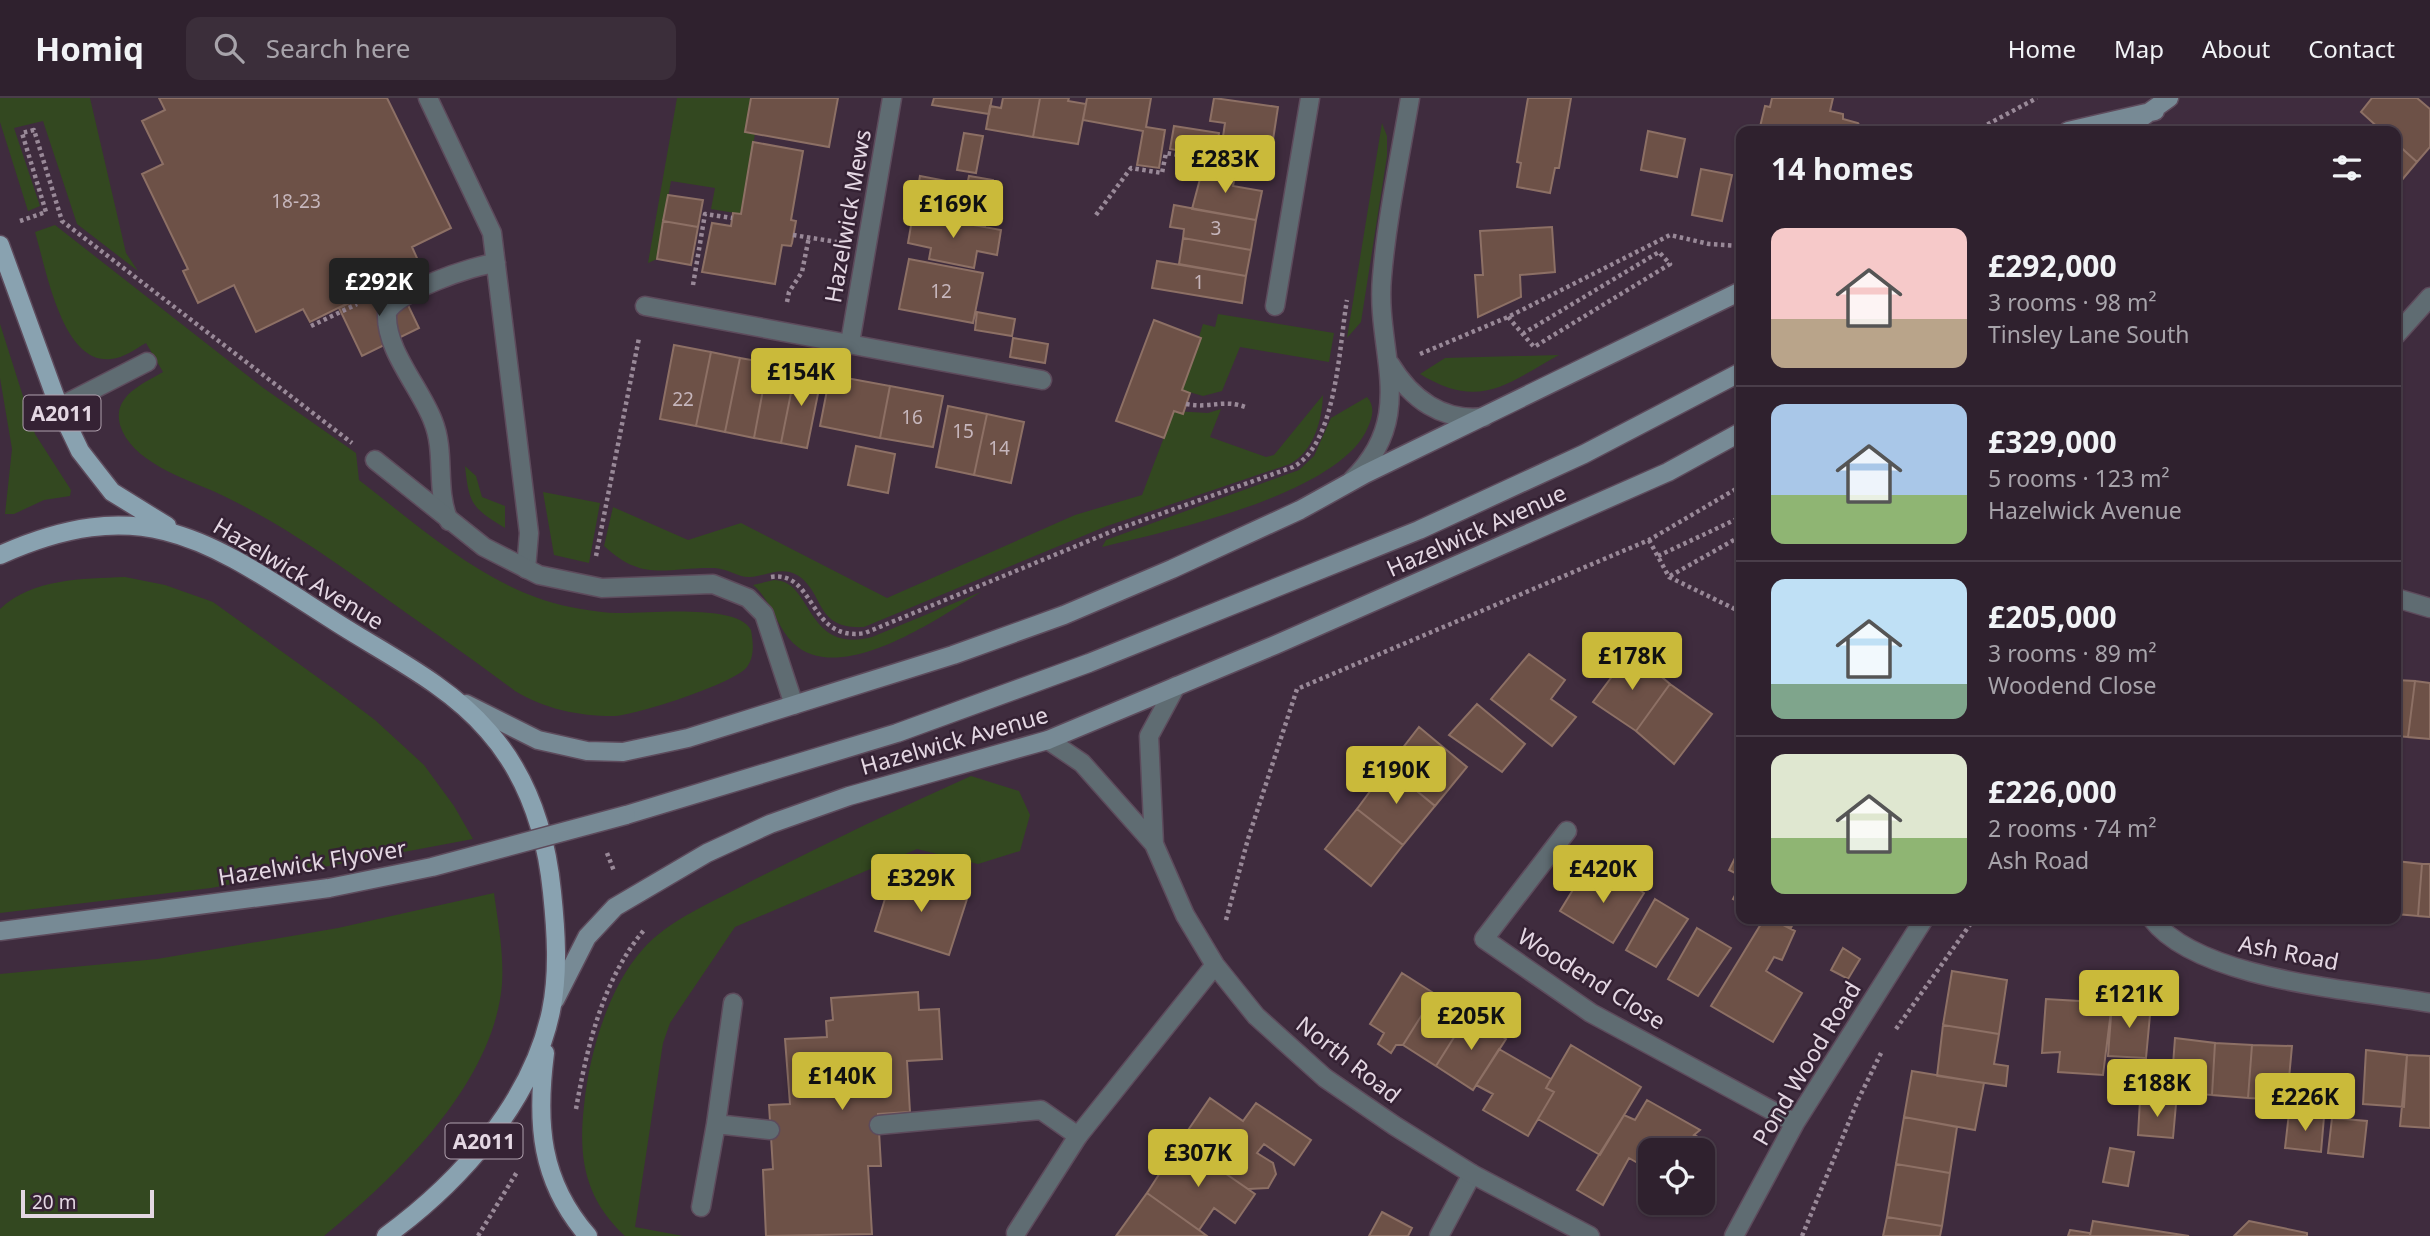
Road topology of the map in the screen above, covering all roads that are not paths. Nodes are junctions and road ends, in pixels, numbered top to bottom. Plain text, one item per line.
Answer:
1 (428, 98) edge
2 (892, 98) edge
3 (1310, 98) edge
4 (1410, 98) edge
5 (2169, 98) edge
6 (2155, 111) junction
7 (2090, 126) edge
8 (2131, 126) edge
9 (2143, 126) edge
10 (0, 245) edge
11 (496, 263) junction
12 (1736, 294) edge
13 (2430, 297) edge
14 (645, 306) road end
15 (1275, 306) dead end
16 (2401, 329) edge
17 (850, 343) junction
18 (147, 362) dead end
19 (1391, 364) junction
20 (1736, 375) edge
21 (1042, 380) dead end
22 (59, 407) junction
23 (1487, 417) junction
24 (1736, 435) edge
25 (375, 460) road end
26 (1348, 483) junction
27 (449, 521) junction
28 (186, 535) junction
29 (0, 555) edge
30 (526, 569) junction
31 (2401, 599) edge
32 (2430, 608) edge
33 (1176, 686) junction
34 (442, 690) junction
35 (794, 705) junction
36 (1048, 740) junction
37 (626, 815) joint
38 (1567, 831) dead end
39 (1154, 844) junction
40 (1921, 924) edge
41 (2158, 924) edge
42 (0, 931) edge
43 (1215, 965) junction
44 (733, 1003) dead end
45 (2430, 1003) edge
46 (550, 1015) junction
47 (1795, 1123) junction
48 (716, 1124) junction
49 (878, 1125) dead end
50 (771, 1130) dead end
51 (1078, 1136) junction
52 (1472, 1174) junction
53 (701, 1208) dead end
54 (1016, 1233) dead end
55 (386, 1236) edge
56 (587, 1236) edge
57 (1439, 1236) edge
58 (1590, 1236) edge
59 (1734, 1236) edge

1 - 11 street
2 - 17 street, Hazelwick Mews
3 - 15 street
4 - 19 street
5 - 6 street
6 - 7 street
6 - 8 street
6 - 9 street
10 - 22 main road, A2011
11 - 27 street
11 - 30 street
12 - 23 street, Hazelwick Avenue
13 - 16 street
14 - 17 street
17 - 21 street
18 - 22 street
19 - 23 street
19 - 26 street
20 - 37 street, Hazelwick Avenue
22 - 28 main road, A2011
23 - 26 street, Hazelwick Avenue
24 - 33 street, Hazelwick Avenue
25 - 27 street
26 - 35 street, Hazelwick Avenue
27 - 30 street
28 - 29 main road, Hazelwick Avenue / A2011
28 - 34 main road, Hazelwick Avenue / A2011
30 - 35 street
31 - 32 street
33 - 36 street, Hazelwick Avenue
33 - 39 street, North Road
34 - 35 street, Hazelwick Avenue
34 - 46 main road, Hazelwick Avenue / A2011
36 - 39 street, North Road
36 - 46 street, Hazelwick Avenue
37 - 42 street, Hazelwick Flyover, bridge
38 - 47 street, Woodend Close
39 - 43 street, North Road
40 - 47 street, Pond Wood Road
41 - 45 street, Ash Road
43 - 51 street
43 - 52 street, North Road
44 - 48 street
46 - 55 main road, Hazelwick Avenue / A2011
46 - 56 main road
47 - 59 street, Pond Wood Road
48 - 50 street
48 - 53 street
49 - 51 street
51 - 54 street
52 - 57 street
52 - 58 street, North Road

